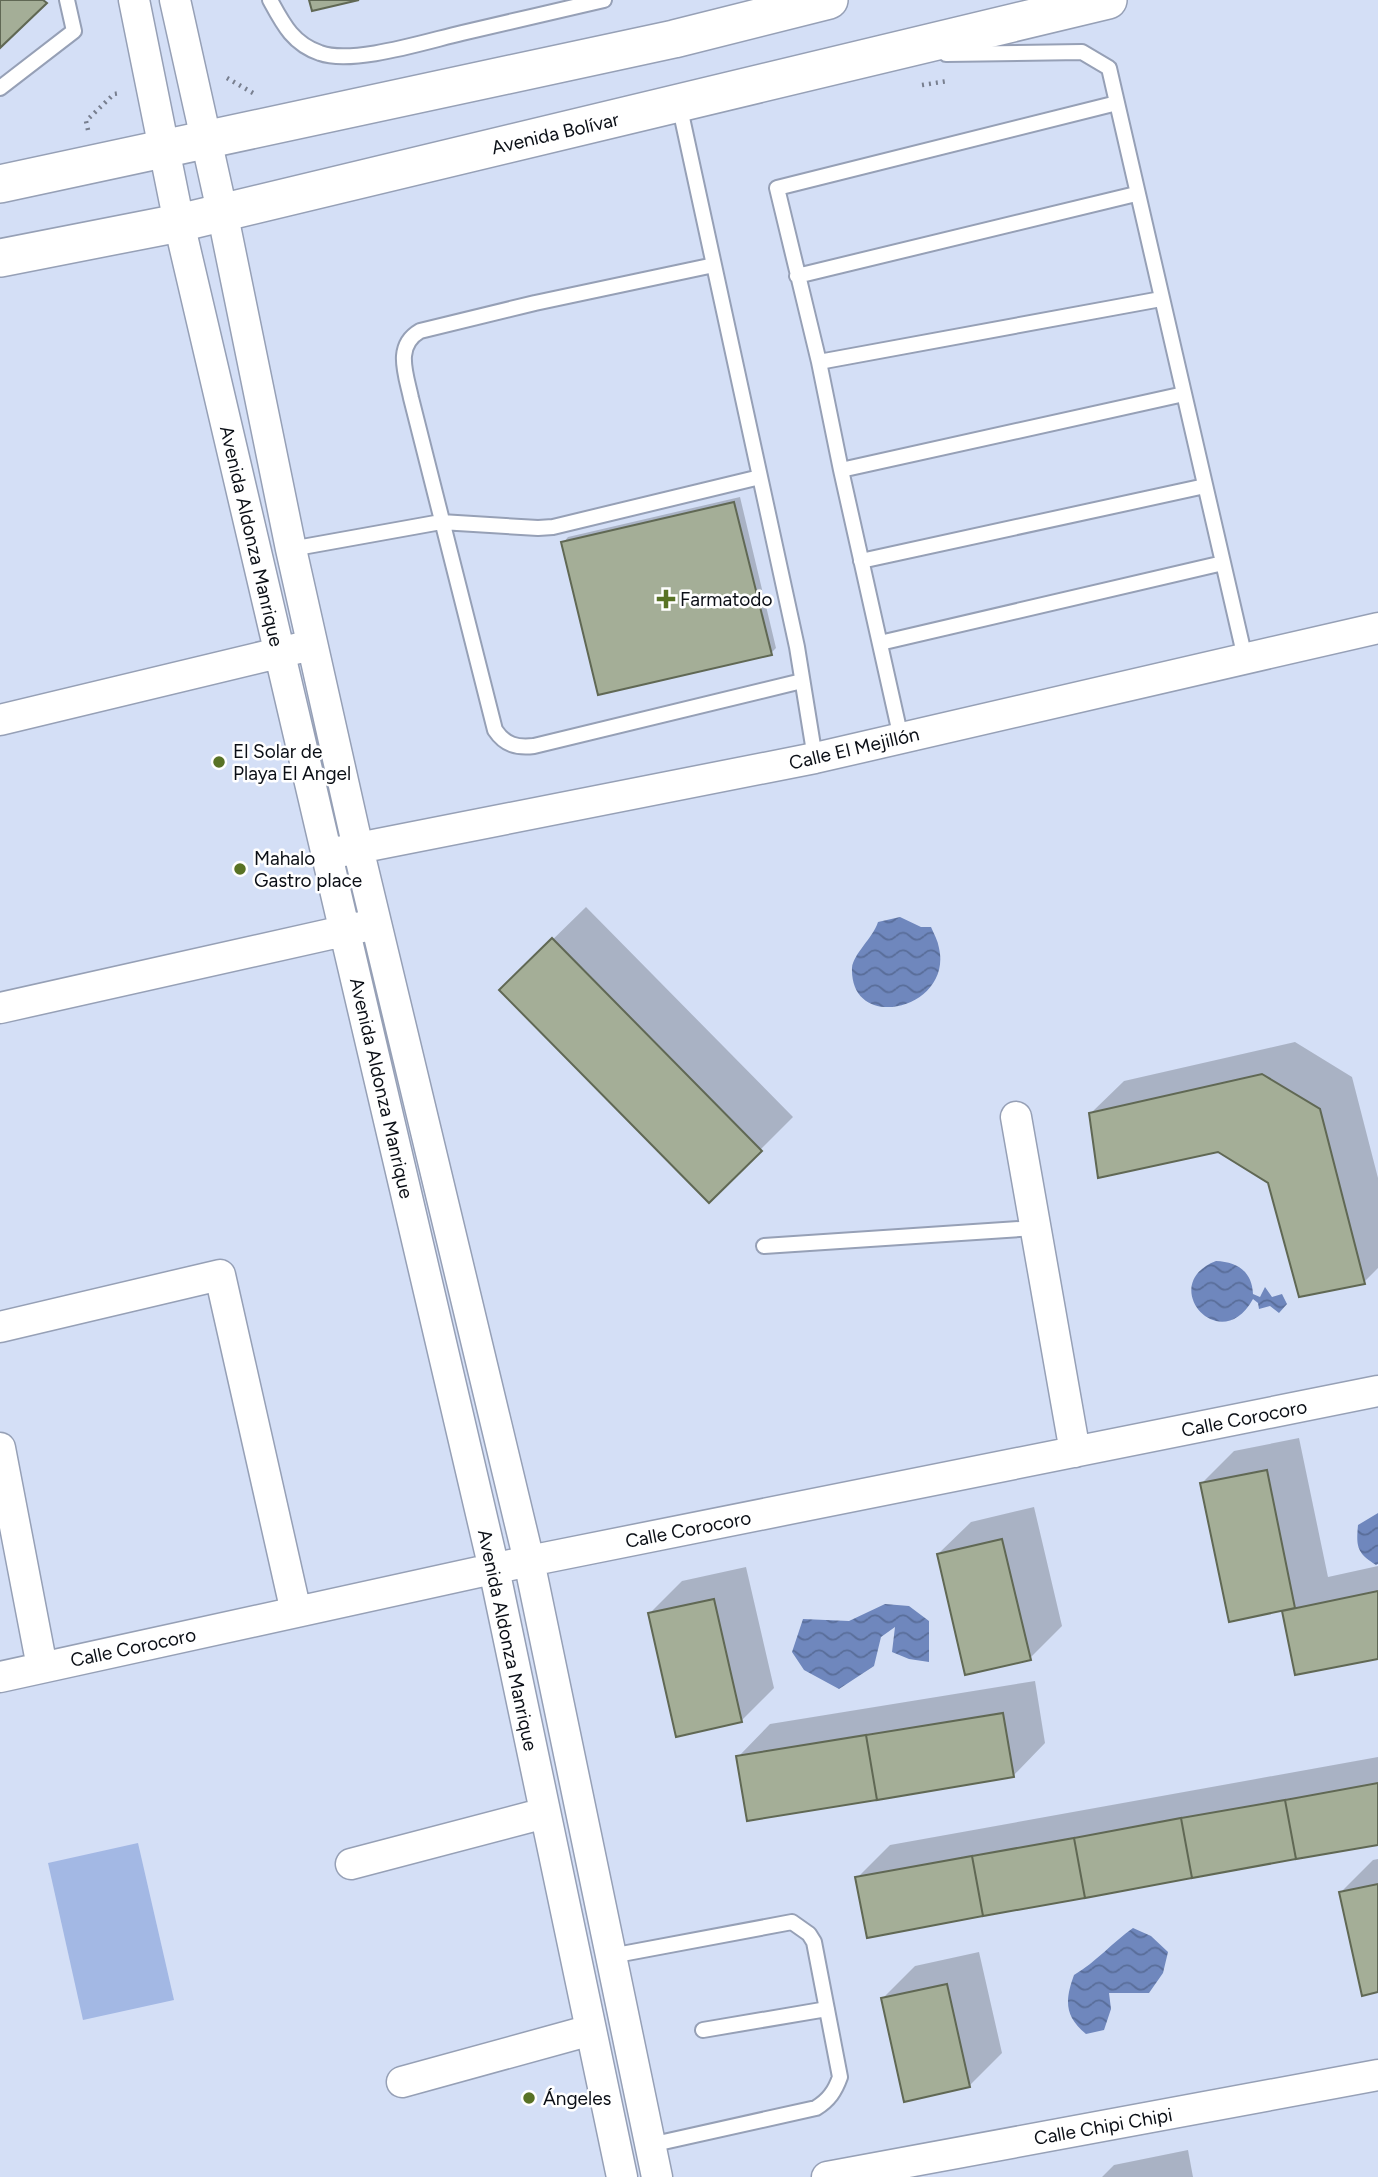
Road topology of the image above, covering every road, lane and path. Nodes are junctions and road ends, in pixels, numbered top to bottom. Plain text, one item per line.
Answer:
1 (67, 0) edge
2 (134, 0) edge
3 (175, 0) edge
4 (271, 0) edge
5 (604, 0) edge
6 (829, 0) edge
7 (1108, 0) edge
8 (876, 57) junction
9 (0, 88) edge
10 (1117, 103) junction
11 (679, 104) junction
12 (206, 139) junction
13 (163, 149) junction
14 (0, 184) edge
15 (1136, 194) junction
16 (222, 211) junction
17 (179, 223) junction
18 (0, 258) edge
19 (714, 265) junction
20 (797, 276) junction
21 (1161, 299) junction
22 (819, 362) junction
23 (1184, 394) junction
24 (841, 470) junction
25 (760, 477) junction
26 (1205, 486) junction
27 (441, 522) junction
28 (291, 549) junction
29 (861, 561) junction
30 (1223, 563) junction
31 (1378, 628) edge
32 (880, 643) junction
33 (313, 645) junction
34 (279, 653) junction
35 (1245, 658) junction
36 (803, 681) junction
37 (0, 720) edge
38 (901, 738) junction
39 (815, 758) junction
40 (358, 848) junction
41 (328, 855) junction
42 (377, 924) junction
43 (346, 930) junction
44 (0, 1008) edge
45 (1016, 1117) dead end
46 (1035, 1228) junction
47 (764, 1246) dead end
48 (0, 1327) edge
49 (1378, 1391) edge
50 (0, 1448) edge
51 (1075, 1452) junction
52 (529, 1561) junction
53 (494, 1569) junction
54 (296, 1612) junction
55 (42, 1667) junction
56 (0, 1676) edge
57 (545, 1813) junction
58 (351, 1864) dead end
59 (611, 1956) junction
60 (827, 2009) junction
61 (591, 2030) junction
62 (703, 2030) dead end
63 (1378, 2075) edge
64 (401, 2082) dead end
65 (650, 2145) junction
66 (622, 2177) edge
67 (657, 2177) edge
68 (827, 2177) edge

1 - 9 lane
2 - 13 street, Avenida Aldonza Manrique
3 - 12 street, Avenida Aldonza Manrique
4 - 5 lane
6 - 12 street
7 - 8 street, Avenida Bolívar
8 - 10 lane
8 - 11 street, Avenida Bolívar
10 - 15 lane
10 - 20 lane
11 - 16 street, Avenida Bolívar
11 - 19 lane
12 - 13 street
12 - 16 street, Avenida Aldonza Manrique
13 - 14 street
13 - 17 street, Avenida Aldonza Manrique
15 - 20 lane
15 - 21 lane
16 - 17 street, Avenida Bolívar
16 - 28 street, Avenida Aldonza Manrique
17 - 18 street, Avenida Bolívar
17 - 34 street, Avenida Aldonza Manrique
19 - 25 lane
19 - 27 lane
20 - 22 lane
21 - 22 lane
21 - 23 lane
22 - 24 lane
23 - 24 lane
23 - 26 lane
24 - 29 lane
25 - 27 lane
25 - 36 lane
26 - 29 lane
26 - 30 lane
27 - 28 lane
27 - 36 lane
28 - 33 street, Avenida Aldonza Manrique
29 - 32 lane
30 - 32 lane
30 - 35 lane
31 - 35 street, Calle El Mejillón
32 - 38 lane
33 - 34 street
33 - 40 street, Avenida Aldonza Manrique
34 - 37 street
34 - 41 street, Avenida Aldonza Manrique
35 - 38 street, Calle El Mejillón
36 - 39 lane
38 - 39 street, Calle El Mejillón
39 - 40 street, Calle El Mejillón
40 - 41 street, Calle El Mejillón
40 - 42 street, Avenida Aldonza Manrique
41 - 43 street, Avenida Aldonza Manrique
42 - 43 street
42 - 52 street, Avenida Aldonza Manrique
43 - 44 street
43 - 53 street, Avenida Aldonza Manrique
45 - 46 street
46 - 47 lane
46 - 51 street
48 - 54 street
49 - 51 street, Calle Corocoro
50 - 55 street
51 - 52 street, Calle Corocoro
52 - 53 street, Calle Corocoro
52 - 59 street, Avenida Aldonza Manrique
53 - 54 street, Calle Corocoro
53 - 57 street, Avenida Aldonza Manrique
54 - 55 street, Calle Corocoro
55 - 56 street, Calle Corocoro
57 - 58 street
57 - 61 street, Avenida Aldonza Manrique
59 - 60 lane
59 - 65 street, Avenida Aldonza Manrique
60 - 62 lane
60 - 65 lane
61 - 64 street
61 - 66 street, Avenida Aldonza Manrique
63 - 68 street, Calle Chipi Chipi
65 - 67 street, Avenida Aldonza Manrique

